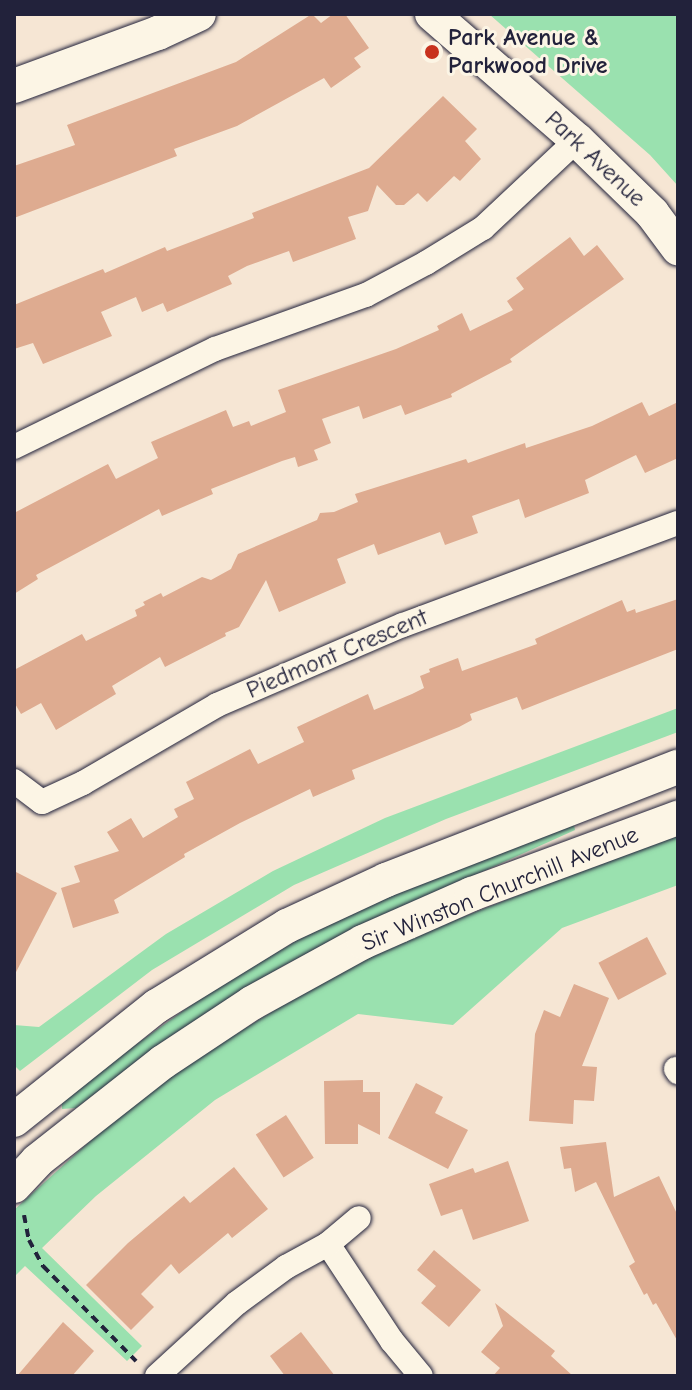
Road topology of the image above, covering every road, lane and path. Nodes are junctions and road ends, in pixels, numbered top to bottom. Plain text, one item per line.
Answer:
1 (199, 14) edge
2 (432, 14) edge
3 (14, 86) edge
4 (577, 140) junction
5 (678, 248) edge
6 (14, 447) edge
7 (678, 523) edge
8 (678, 767) edge
9 (14, 781) edge
10 (678, 818) edge
11 (14, 1120) edge
12 (22, 1175) edge
13 (359, 1218) dead end
14 (328, 1244) junction
15 (136, 1361) dead end
16 (157, 1376) edge
17 (421, 1376) edge

1 - 3 main road
2 - 4 main road, Park Avenue
4 - 5 main road, Park Avenue
4 - 6 street
7 - 9 street, Piedmont Crescent
8 - 11 main road, Sir Winston Churchill Avenue
10 - 12 main road, Sir Winston Churchill Avenue
12 - 15 path
13 - 14 street
14 - 16 street
14 - 17 street

